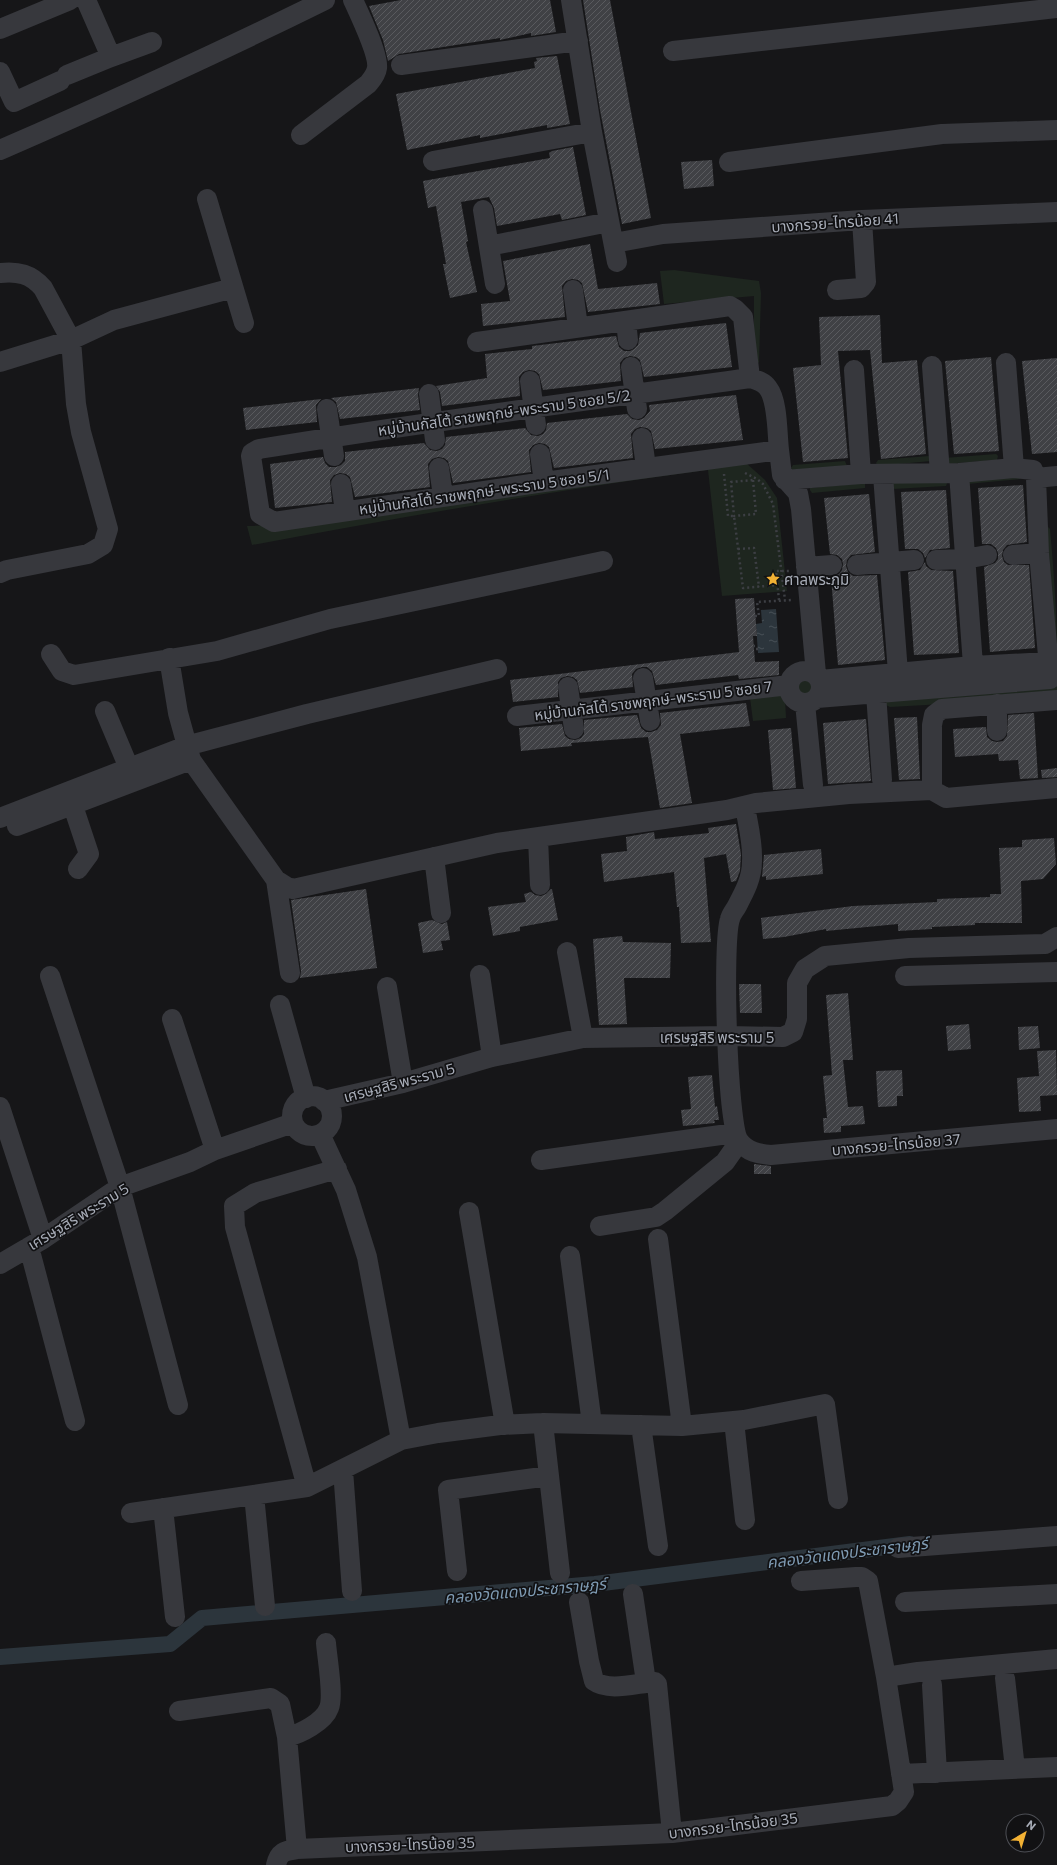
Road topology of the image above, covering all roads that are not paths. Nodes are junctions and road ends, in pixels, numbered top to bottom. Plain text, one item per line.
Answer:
1 (70, 0) edge
2 (86, 0) edge
3 (325, 0) edge
4 (353, 0) edge
5 (571, 0) edge
6 (1057, 8) edge
7 (0, 29) edge
8 (578, 41) junction
9 (152, 42) dead end
10 (673, 51) dead end
11 (111, 57) junction
12 (401, 65) dead end
13 (0, 72) edge
14 (7, 106) edge
15 (1057, 130) edge
16 (592, 132) junction
17 (301, 135) dead end
18 (0, 150) edge
19 (433, 161) dead end
20 (729, 162) dead end
21 (207, 199) dead end
22 (483, 210) dead end
23 (1057, 212) edge
24 (862, 220) junction
25 (609, 222) junction
26 (614, 243) junction
27 (489, 246) junction
28 (617, 262) dead end
29 (0, 273) edge
30 (495, 284) dead end
31 (233, 288) junction
32 (573, 290) dead end
33 (837, 290) dead end
34 (244, 323) dead end
35 (578, 327) junction
36 (71, 340) junction
37 (477, 342) dead end
38 (0, 362) edge
39 (1006, 363) dead end
40 (932, 366) dead end
41 (631, 367) dead end
42 (854, 370) dead end
43 (750, 378) junction
44 (530, 381) dead end
45 (429, 394) dead end
46 (636, 402) junction
47 (327, 409) dead end
48 (535, 416) junction
49 (434, 431) junction
50 (642, 438) dead end
51 (333, 446) junction
52 (259, 449) joint
53 (779, 450) junction
54 (540, 454) dead end
55 (646, 467) junction
56 (439, 468) dead end
57 (1014, 468) junction
58 (949, 473) junction
59 (861, 474) junction
60 (883, 475) junction
61 (1057, 476) edge
62 (1036, 478) junction
63 (785, 480) junction
64 (544, 482) junction
65 (341, 484) dead end
66 (443, 496) junction
67 (345, 511) junction
68 (1039, 553) junction
69 (987, 555) dead end
70 (1013, 555) dead end
71 (965, 559) junction
72 (914, 560) dead end
73 (936, 560) dead end
74 (603, 561) dead end
75 (890, 562) junction
76 (857, 564) dead end
77 (832, 565) dead end
78 (806, 567) junction
79 (0, 573) edge
80 (51, 654) dead end
81 (169, 658) junction
82 (497, 669) dead end
83 (1053, 670) edge
84 (974, 676) junction
85 (643, 678) dead end
86 (899, 683) junction
87 (789, 685) junction
88 (568, 687) dead end
89 (814, 689) junction
90 (876, 693) junction
91 (1057, 700) edge
92 (647, 701) junction
93 (997, 704) junction
94 (105, 710) dead end
95 (571, 710) junction
96 (517, 716) dead end
97 (650, 721) dead end
98 (574, 729) dead end
99 (997, 731) dead end
100 (189, 753) junction
101 (129, 768) junction
102 (882, 780) dead end
103 (812, 785) dead end
104 (1057, 788) edge
105 (932, 790) junction
106 (73, 806) junction
107 (745, 807) junction
108 (0, 818) edge
109 (0, 832) edge
110 (538, 838) junction
111 (434, 857) junction
112 (78, 869) dead end
113 (276, 880) junction
114 (540, 885) dead end
115 (441, 913) dead end
116 (1057, 937) edge
117 (568, 952) dead end
118 (1057, 972) edge
119 (290, 973) dead end
120 (480, 975) dead end
121 (50, 976) dead end
122 (905, 976) dead end
123 (388, 987) dead end
124 (280, 1005) dead end
125 (172, 1019) dead end
126 (728, 1036) junction
127 (584, 1038) junction
128 (492, 1057) junction
129 (403, 1083) junction
130 (315, 1099) junction
131 (0, 1107) edge
132 (293, 1123) junction
133 (1057, 1129) edge
134 (320, 1134) junction
135 (737, 1138) junction
136 (215, 1150) junction
137 (541, 1160) dead end
138 (337, 1168) junction
139 (120, 1187) junction
140 (469, 1212) dead end
141 (600, 1226) dead end
142 (658, 1239) dead end
143 (36, 1243) junction
144 (570, 1256) dead end
145 (0, 1264) edge
146 (178, 1405) dead end
147 (75, 1421) dead end
148 (734, 1421) junction
149 (543, 1423) junction
150 (592, 1424) junction
151 (506, 1425) junction
152 (641, 1425) junction
153 (682, 1426) junction
154 (401, 1440) junction
155 (343, 1470) junction
156 (549, 1476) junction
157 (307, 1486) junction
158 (254, 1495) junction
159 (838, 1499) dead end
160 (163, 1508) junction
161 (131, 1513) dead end
162 (745, 1520) dead end
163 (1057, 1536) edge
164 (658, 1546) dead end
165 (898, 1548) dead end
166 (457, 1571) dead end
167 (560, 1573) dead end
168 (801, 1581) dead end
169 (352, 1591) dead end
170 (633, 1594) dead end
171 (1057, 1594) edge
172 (579, 1602) dead end
173 (905, 1602) dead end
174 (265, 1606) dead end
175 (175, 1617) dead end
176 (326, 1643) dead end
177 (1057, 1659) edge
178 (886, 1677) junction
179 (1005, 1678) dead end
180 (646, 1682) junction
181 (932, 1685) dead end
182 (179, 1711) dead end
183 (287, 1737) junction
184 (1057, 1767) edge
185 (1016, 1770) junction
186 (937, 1773) junction
187 (902, 1774) junction
188 (672, 1833) junction
189 (297, 1849) junction
190 (276, 1865) edge

1 - 7 street
2 - 11 street
3 - 18 street
4 - 17 street
5 - 8 street
6 - 10 street
8 - 12 street
8 - 16 street
9 - 11 street
11 - 14 street
13 - 14 street
15 - 20 street
16 - 19 street
16 - 25 street
21 - 31 street
22 - 27 street
23 - 24 street, บางกรวย-ไทรน้อย 41
24 - 26 street, บางกรวย-ไทรน้อย 41
24 - 33 street
25 - 26 street
25 - 27 street
26 - 28 street
27 - 30 street
29 - 36 street
31 - 34 street
31 - 36 street
32 - 35 street
35 - 37 street
35 - 43 street
36 - 38 street
36 - 79 street
39 - 57 street
40 - 58 street
41 - 46 street
42 - 59 street
43 - 46 street, หมู่บ้านกัสโต้ ราชพฤกษ์-พระราม 5 ซอย 5/2
43 - 53 street
44 - 48 street
45 - 49 street
46 - 48 street, หมู่บ้านกัสโต้ ราชพฤกษ์-พระราม 5 ซอย 5/2
47 - 51 street
48 - 49 street, หมู่บ้านกัสโต้ ราชพฤกษ์-พระราม 5 ซอย 5/2
49 - 51 street, หมู่บ้านกัสโต้ ราชพฤกษ์-พระราม 5 ซอย 5/2
50 - 55 street
51 - 52 street, หมู่บ้านกัสโต้ ราชพฤกษ์-พระราม 5 ซอย 5/2
52 - 67 street, หมู่บ้านกัสโต้ ราชพฤกษ์-พระราม 5 ซอย 5/1
53 - 55 street, หมู่บ้านกัสโต้ ราชพฤกษ์-พระราม 5 ซอย 5/1
53 - 63 street
54 - 64 street
55 - 64 street, หมู่บ้านกัสโต้ ราชพฤกษ์-พระราม 5 ซอย 5/1
56 - 66 street
57 - 58 street
57 - 62 street
58 - 60 street
58 - 71 street
59 - 60 street
59 - 63 street
60 - 75 street
61 - 62 street
62 - 68 street
63 - 78 street
64 - 66 street, หมู่บ้านกัสโต้ ราชพฤกษ์-พระราม 5 ซอย 5/1
65 - 67 street
66 - 67 street, หมู่บ้านกัสโต้ ราชพฤกษ์-พระราม 5 ซอย 5/1
68 - 70 street
68 - 83 street
69 - 71 street
71 - 73 street
71 - 84 street
72 - 75 street
74 - 81 street
75 - 76 street
75 - 86 street
77 - 78 street
78 - 89 street
80 - 81 street
81 - 100 street
82 - 100 street
83 - 84 street
84 - 86 street
85 - 92 street
86 - 89 street
86 - 90 street
87 - 89 street
87 - 89 street
87 - 92 street, หมู่บ้านกัสโต้ ราชพฤกษ์-พระราม 5 ซอย 7
88 - 95 street
89 - 90 street
89 - 103 street
90 - 102 street
91 - 93 street
92 - 95 street, หมู่บ้านกัสโต้ ราชพฤกษ์-พระราม 5 ซอย 7
92 - 97 street
93 - 99 street
93 - 105 street
94 - 101 street
95 - 96 street, หมู่บ้านกัสโต้ ราชพฤกษ์-พระราม 5 ซอย 7
95 - 98 street
100 - 101 street
100 - 106 street
100 - 113 street
101 - 108 street
104 - 105 street
105 - 107 street
106 - 109 street
106 - 112 street
107 - 110 street
107 - 126 street
110 - 111 street
110 - 114 street
111 - 113 street
111 - 115 street
113 - 119 street
116 - 126 street, เศรษฐสิริ พระราม 5
117 - 127 street
118 - 122 street
120 - 128 street
121 - 139 street
123 - 129 street
124 - 130 street
125 - 136 street
126 - 127 street, เศรษฐสิริ พระราม 5
126 - 135 street
127 - 128 street, เศรษฐสิริ พระราม 5
128 - 129 street, เศรษฐสิริ พระราม 5
129 - 130 street, เศรษฐสิริ พระราม 5
130 - 132 street
130 - 134 street, เศรษฐสิริ พระราม 5
131 - 143 street
132 - 134 street
132 - 136 street, เศรษฐสิริ พระราม 5
133 - 135 street, บางกรวย-ไทรน้อย 37
134 - 138 street
135 - 137 street
135 - 141 street
136 - 139 street, เศรษฐสิริ พระราม 5
138 - 154 street
138 - 157 street
139 - 143 street, เศรษฐสิริ พระราม 5
139 - 146 street
140 - 151 street
142 - 153 street
143 - 145 street, เศรษฐสิริ พระราม 5
143 - 147 street
144 - 150 street
148 - 153 street
148 - 159 street
148 - 162 street
149 - 150 street
149 - 151 street
149 - 156 street
150 - 152 street
151 - 154 street
152 - 153 street
152 - 164 street
154 - 155 street
155 - 157 street
155 - 169 street
156 - 166 street
156 - 167 street
157 - 158 street
158 - 160 street
158 - 174 street
160 - 161 street
160 - 175 street
163 - 165 street
168 - 178 street, บางกรวย-ไทรน้อย 35
170 - 180 street
171 - 173 street
172 - 180 street
176 - 183 street
177 - 178 street
178 - 187 street, บางกรวย-ไทรน้อย 35
179 - 185 street
180 - 188 street
181 - 186 street
182 - 183 street
183 - 189 street
184 - 185 street
185 - 186 street
186 - 187 street
187 - 188 street, บางกรวย-ไทรน้อย 35
188 - 189 street, บางกรวย-ไทรน้อย 35
189 - 190 street, บางกรวย-ไทรน้อย 35

